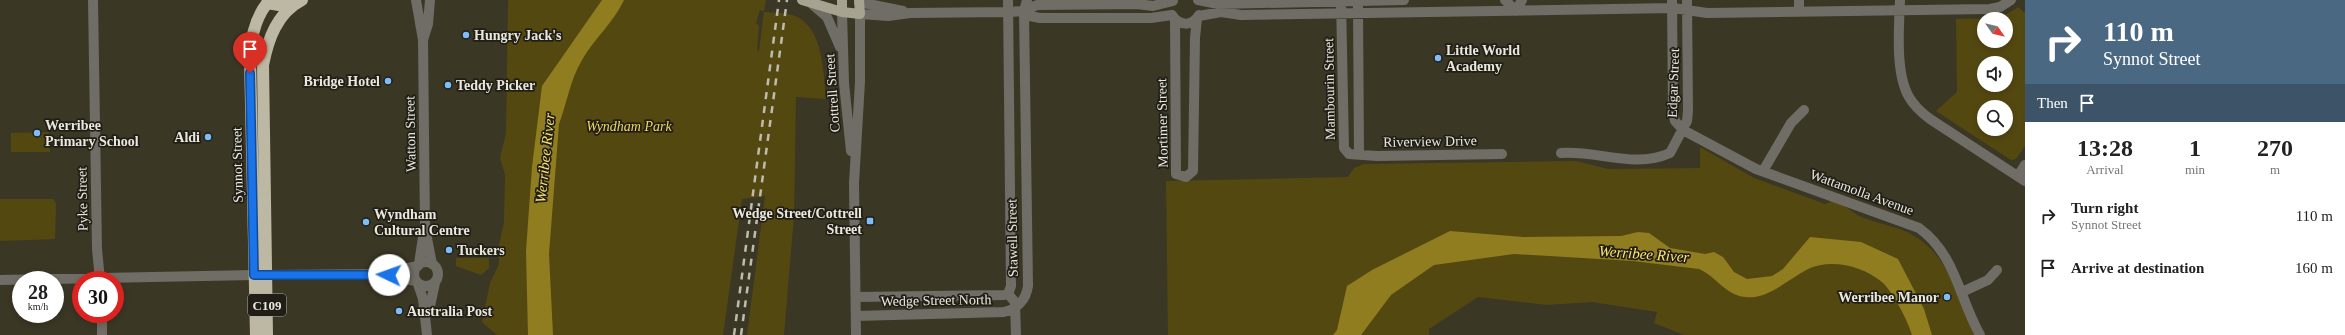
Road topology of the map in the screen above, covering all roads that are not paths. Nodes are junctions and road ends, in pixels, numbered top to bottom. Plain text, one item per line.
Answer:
1 (92, 0) edge
2 (416, 0) edge
3 (430, 0) edge
4 (842, 0) edge
5 (1008, 0) edge
6 (1027, 0) edge
7 (1173, 0) edge
8 (1198, 0) edge
9 (1357, 0) edge
10 (1404, 0) edge
11 (1505, 0) edge
12 (1522, 0) edge
13 (1799, 0) edge
14 (1900, 0) edge
15 (2011, 0) edge
16 (267, 1) edge
17 (299, 1) edge
18 (806, 1) edge
19 (856, 1) edge
20 (1341, 1) edge
21 (1672, 4) edge
22 (1688, 5) edge
23 (1024, 11) junction
24 (1516, 11) junction
25 (1900, 11) junction
26 (842, 12) junction
27 (1008, 12) junction
28 (1799, 12) junction
29 (910, 13) junction
30 (1358, 13) junction
31 (860, 14) junction
32 (1341, 14) junction
33 (1174, 17) junction
34 (1198, 17) junction
35 (423, 40) junction
36 (843, 59) junction
37 (1024, 108) junction
38 (1011, 109) junction
39 (1804, 110) dead end
40 (1683, 130) junction
41 (1561, 153) dead end
42 (1360, 154) junction
43 (1502, 154) dead end
44 (1011, 163) junction
45 (1025, 163) junction
46 (2025, 165) edge
47 (265, 166) junction
48 (252, 168) junction
49 (1764, 171) junction
50 (2021, 179) edge
51 (854, 183) junction
52 (425, 228) junction
53 (432, 264) junction
54 (418, 265) junction
55 (1997, 270) dead end
56 (99, 271) edge
57 (378, 274) junction
58 (254, 275) junction
59 (267, 275) junction
60 (124, 278) edge
61 (72, 279) edge
62 (0, 280) edge
63 (417, 282) junction
64 (434, 283) junction
65 (1962, 292) junction
66 (1008, 294) junction
67 (856, 297) junction
68 (1016, 307) junction
69 (856, 316) junction
70 (426, 321) junction
71 (102, 323) edge
72 (102, 335) edge
73 (256, 335) edge
74 (267, 335) edge
75 (427, 335) edge
76 (856, 335) edge
77 (1016, 335) edge
78 (1980, 335) edge

1 - 56 street, Pyke Street
2 - 35 street, Watton Street
3 - 35 street, Watton Street
4 - 26 main road, Cottrell Street
5 - 27 street, Stawell Street
6 - 23 street, Stawell Street
7 - 23 street
7 - 33 street
8 - 20 street
8 - 34 street
9 - 10 street
9 - 20 street
9 - 30 street
11 - 24 street
12 - 24 street
13 - 28 street
14 - 25 street
15 - 25 street
16 - 17 highway
16 - 48 highway, Synnot Street / C109
17 - 47 highway, Synnot Street / C109
18 - 26 main road
18 - 36 street
19 - 29 street
19 - 31 main road, Cottrell Street
20 - 32 street, Mambourin Street
21 - 22 street
21 - 24 street
21 - 40 street, Edgar Street
22 - 28 street
22 - 40 street, Edgar Street
23 - 27 street
23 - 33 street
23 - 37 street, Stawell Street
24 - 30 street
25 - 28 street
25 - 50 street
26 - 31 main road
26 - 36 street, Cottrell Street
27 - 29 street
27 - 38 street, Stawell Street
29 - 31 street
30 - 32 street
30 - 42 street
31 - 51 street, Cottrell Street
32 - 34 street
32 - 42 street, Mambourin Street
33 - 34 street
33 - 34 street, Mortimer Street
35 - 52 street, Watton Street
36 - 51 street, Cottrell Street
37 - 38 street
37 - 45 street, Stawell Street
38 - 44 street, Stawell Street
39 - 49 street
40 - 41 street
40 - 49 street, Wattamolla Avenue
42 - 43 street, Riverview Drive
44 - 45 street
44 - 66 street, Stawell Street
45 - 68 street, Stawell Street
46 - 50 street
47 - 48 highway
47 - 59 highway, Synnot Street / C109
48 - 58 highway, Synnot Street / C109
49 - 65 street, Wattamolla Avenue
51 - 67 street, Cottrell Street
52 - 53 street, Watton Street
52 - 54 street, Watton Street
53 - 54 street
53 - 64 street
54 - 57 street
54 - 63 street
55 - 65 street
57 - 59 street
57 - 63 street
58 - 59 highway
58 - 60 street
58 - 73 highway, Synnot Street / C109
59 - 74 highway, Synnot Street / C109
61 - 62 street
63 - 64 street
63 - 70 street
64 - 70 street
65 - 78 street, Wattamolla Avenue
66 - 67 street, Wedge Street North
66 - 68 street, Stawell Street
67 - 69 street, Cottrell Street
68 - 69 street, Wedge Street North
68 - 77 street
69 - 76 street, Cottrell Street
70 - 75 street
71 - 72 street

